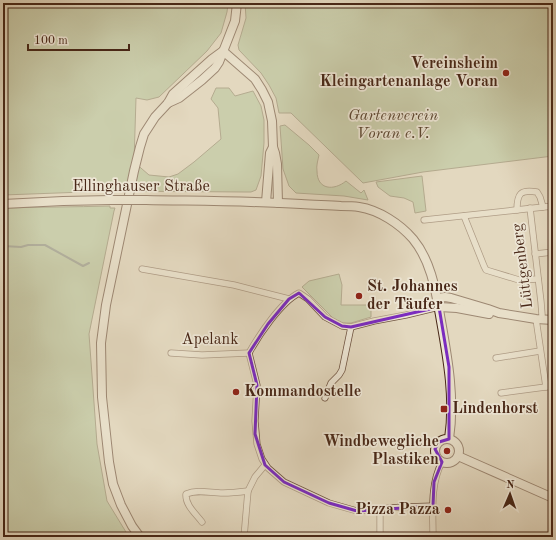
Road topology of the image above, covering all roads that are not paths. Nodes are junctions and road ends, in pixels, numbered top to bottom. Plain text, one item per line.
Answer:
1 (237, 3) edge
2 (223, 51) junction
3 (272, 147) junction
4 (266, 202) junction
5 (278, 203) junction
6 (3, 204) edge
7 (553, 206) edge
8 (543, 207) junction
9 (530, 208) junction
10 (517, 210) junction
11 (464, 216) junction
12 (424, 220) dead end
13 (553, 252) edge
14 (535, 254) junction
15 (142, 269) dead end
16 (538, 279) junction
17 (437, 298) junction
18 (289, 300) junction
19 (439, 307) junction
20 (499, 313) junction
21 (539, 320) junction
22 (553, 320) edge
23 (351, 327) junction
24 (540, 351) junction
25 (249, 352) junction
26 (171, 353) dead end
27 (496, 358) dead end
28 (553, 386) edge
29 (546, 387) junction
30 (501, 393) dead end
31 (325, 398) dead end
32 (449, 439) junction
33 (458, 456) junction
34 (442, 462) junction
35 (265, 465) junction
36 (248, 491) junction
37 (553, 498) edge
38 (433, 506) junction
39 (380, 509) junction
40 (202, 522) dead end
41 (140, 537) edge
42 (244, 537) edge
43 (380, 537) edge
44 (434, 537) edge

1 - 2 street
2 - 3 street
2 - 41 street
3 - 4 street
3 - 5 street
4 - 5 street, Ellinghauser Straße
4 - 6 street, Ellinghauser Straße, bridge
5 - 17 street, Ellinghauser Straße
7 - 8 street, Lüttgenberg
8 - 9 street, Lüttgenberg
8 - 10 street
9 - 10 street, Lüttgenberg
9 - 14 street, Lüttgenberg
10 - 11 street, Lüttgenberg
11 - 12 street, Lüttgenberg
11 - 16 street
13 - 14 street
14 - 16 street, Lüttgenberg
15 - 18 street
16 - 21 street, Lüttgenberg
17 - 19 street, Ellinghauser Straße
17 - 20 street
18 - 23 street
18 - 25 street
19 - 20 street
19 - 23 street
19 - 32 street, Ellinghauser Straße
20 - 21 street
21 - 22 street
21 - 24 street, Lüttgenberg
23 - 31 street
24 - 27 street
24 - 29 street, Lüttgenberg
25 - 26 street, Apelank
25 - 35 street
28 - 29 street
29 - 30 street
32 - 33 street
32 - 34 street
33 - 34 street
33 - 37 street
34 - 38 street
35 - 36 street
35 - 39 street
36 - 40 street
36 - 42 street
38 - 39 street
38 - 44 street
39 - 43 street

